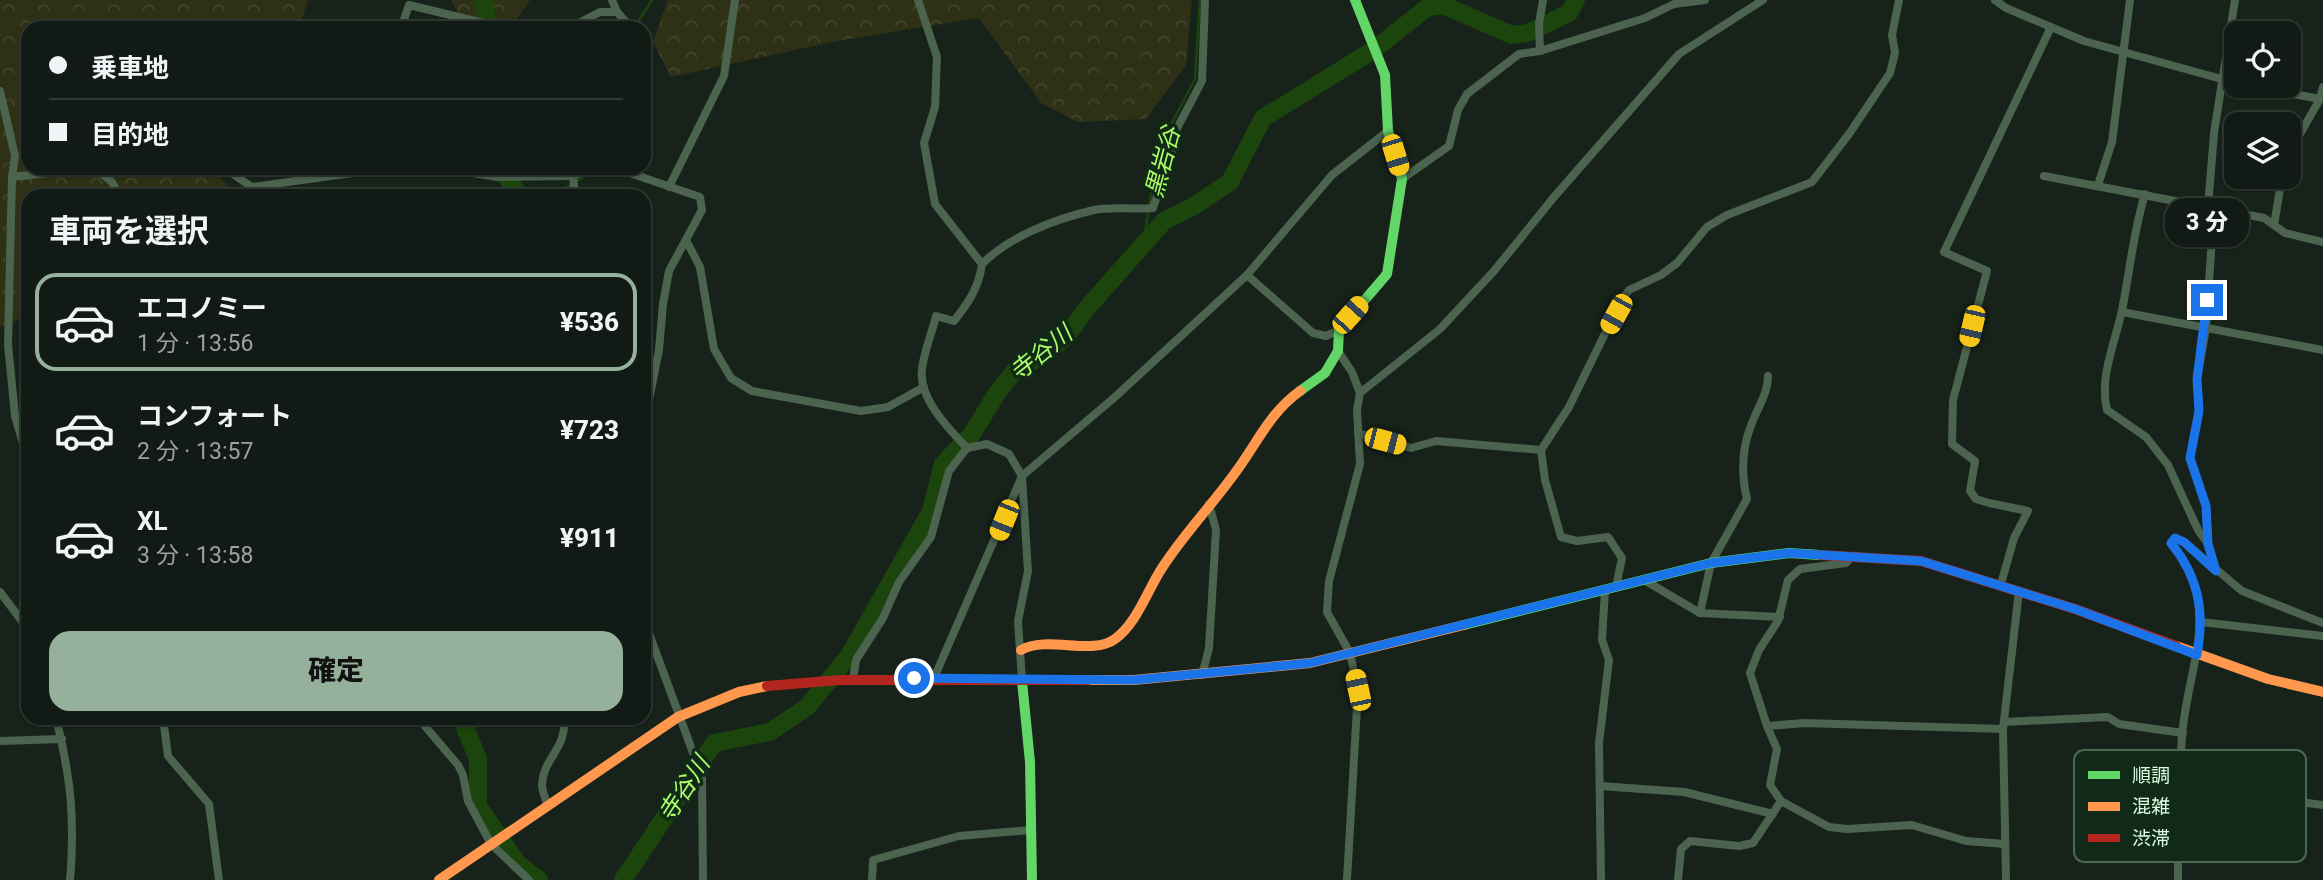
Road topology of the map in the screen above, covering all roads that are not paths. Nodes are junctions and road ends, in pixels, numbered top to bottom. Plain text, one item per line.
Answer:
1 (612, 0) edge
2 (735, 0) edge
3 (918, 0) edge
4 (1205, 0) edge
5 (1355, 0) edge
6 (1543, 0) edge
7 (1705, 0) edge
8 (1763, 0) edge
9 (1899, 0) edge
10 (1995, 0) edge
11 (2130, 0) edge
12 (2235, 0) edge
13 (2007, 4) edge
14 (617, 12) junction
15 (403, 21) edge
16 (473, 21) edge
17 (583, 21) edge
18 (625, 21) edge
19 (2051, 27) junction
20 (2123, 50) junction
21 (1540, 51) junction
22 (2221, 80) junction
23 (2224, 81) edge
24 (2323, 87) edge
25 (0, 91) edge
26 (2301, 95) edge
27 (2320, 99) junction
28 (1388, 131) junction
29 (2301, 132) edge
30 (30, 175) edge
31 (104, 175) edge
32 (231, 175) edge
33 (337, 175) edge
34 (485, 175) edge
35 (577, 175) edge
36 (637, 175) edge
37 (2044, 176) dead end
38 (12, 177) junction
39 (573, 177) junction
40 (1402, 179) junction
41 (2098, 185) junction
42 (668, 187) junction
43 (116, 189) edge
44 (575, 189) edge
45 (2279, 189) edge
46 (2145, 194) junction
47 (2211, 208) junction
48 (2274, 225) junction
49 (686, 240) junction
50 (2323, 242) edge
51 (982, 264) junction
52 (1247, 275) junction
53 (2122, 313) junction
54 (2206, 328) junction
55 (1339, 330) junction
56 (2323, 350) edge
57 (1338, 351) junction
58 (1768, 376) dead end
59 (924, 387) junction
60 (651, 389) edge
61 (1360, 393) junction
62 (1358, 433) junction
63 (21, 437) edge
64 (967, 448) junction
65 (1541, 450) junction
66 (1022, 476) junction
67 (1209, 504) junction
68 (2208, 544) junction
69 (1854, 555) junction
70 (1711, 563) junction
71 (2216, 571) junction
72 (1644, 580) junction
73 (2001, 584) junction
74 (1610, 589) junction
75 (2019, 591) junction
76 (0, 592) edge
77 (1700, 613) junction
78 (1780, 617) junction
79 (21, 620) edge
80 (2322, 620) edge
81 (2201, 621) junction
82 (2323, 636) edge
83 (651, 640) edge
84 (1021, 650) junction
85 (1350, 653) junction
86 (2197, 655) junction
87 (1202, 675) junction
88 (934, 678) junction
89 (853, 680) junction
90 (1022, 681) junction
91 (2323, 692) edge
92 (678, 716) junction
93 (58, 725) edge
94 (164, 725) edge
95 (424, 725) edge
96 (564, 725) edge
97 (2004, 725) junction
98 (1767, 726) junction
99 (2182, 733) junction
100 (62, 739) junction
101 (0, 741) edge
102 (2181, 750) edge
103 (1600, 786) junction
104 (1781, 802) junction
105 (548, 806) junction
106 (1773, 814) junction
107 (1031, 830) junction
108 (491, 844) junction
109 (2005, 844) junction
110 (2178, 862) edge
111 (70, 880) edge
112 (219, 880) edge
113 (439, 880) edge
114 (529, 880) edge
115 (703, 880) edge
116 (872, 880) edge
117 (1032, 880) edge
118 (1347, 880) edge
119 (1601, 880) edge
120 (1678, 880) edge
121 (2006, 880) edge
122 (2178, 880) edge

1 - 14 street
2 - 42 street
3 - 51 street
4 - 51 street
5 - 28 street
6 - 21 street
7 - 21 street
8 - 61 street
9 - 65 street
10 - 13 street
11 - 20 street
12 - 22 street
13 - 19 street
14 - 17 street
14 - 18 street
15 - 16 street
19 - 20 street
19 - 73 street
20 - 22 street
20 - 41 street
21 - 40 street
22 - 23 street
22 - 47 street
24 - 27 street
25 - 38 street
26 - 27 street
27 - 29 street
28 - 40 street
28 - 52 street
30 - 38 street
31 - 43 street
32 - 33 street
34 - 39 street
35 - 39 street
36 - 42 street
37 - 41 street
38 - 63 street
39 - 44 street
40 - 55 street
41 - 46 street
42 - 49 street
45 - 48 street
46 - 47 street
46 - 53 street
47 - 48 street
47 - 54 street
48 - 50 street
49 - 59 street
49 - 60 street
51 - 59 street
52 - 55 street
52 - 66 street
53 - 54 street
53 - 68 street
54 - 56 street
54 - 68 street
55 - 57 street
57 - 61 street
57 - 67 street
58 - 70 street
59 - 64 street
61 - 62 street
62 - 65 street
62 - 85 street
64 - 66 street
64 - 89 street
65 - 74 street
66 - 84 street
66 - 88 street
67 - 84 street
67 - 87 street
68 - 71 street
69 - 70 street
69 - 73 street
69 - 78 street
70 - 72 street
70 - 77 street
71 - 80 street
71 - 81 street
72 - 74 street
72 - 77 street
73 - 75 street
74 - 85 street
74 - 103 street
75 - 86 street
75 - 97 street
76 - 79 street
77 - 78 street
78 - 98 street
81 - 82 street
81 - 86 street
83 - 92 street
84 - 90 street
85 - 87 street
85 - 118 street
86 - 91 street
86 - 99 street
87 - 90 street
88 - 89 street
88 - 90 street
89 - 92 street
90 - 107 street
92 - 105 street
92 - 115 street
93 - 100 street
94 - 112 street
95 - 108 street
96 - 105 street
97 - 98 street
97 - 99 street
97 - 109 street
98 - 104 street
99 - 102 street
100 - 101 street
100 - 111 street
103 - 106 street
103 - 119 street
104 - 106 street
104 - 109 street
105 - 108 street
106 - 120 street
107 - 116 street
107 - 117 street
108 - 113 street
108 - 114 street
109 - 121 street
110 - 122 street

